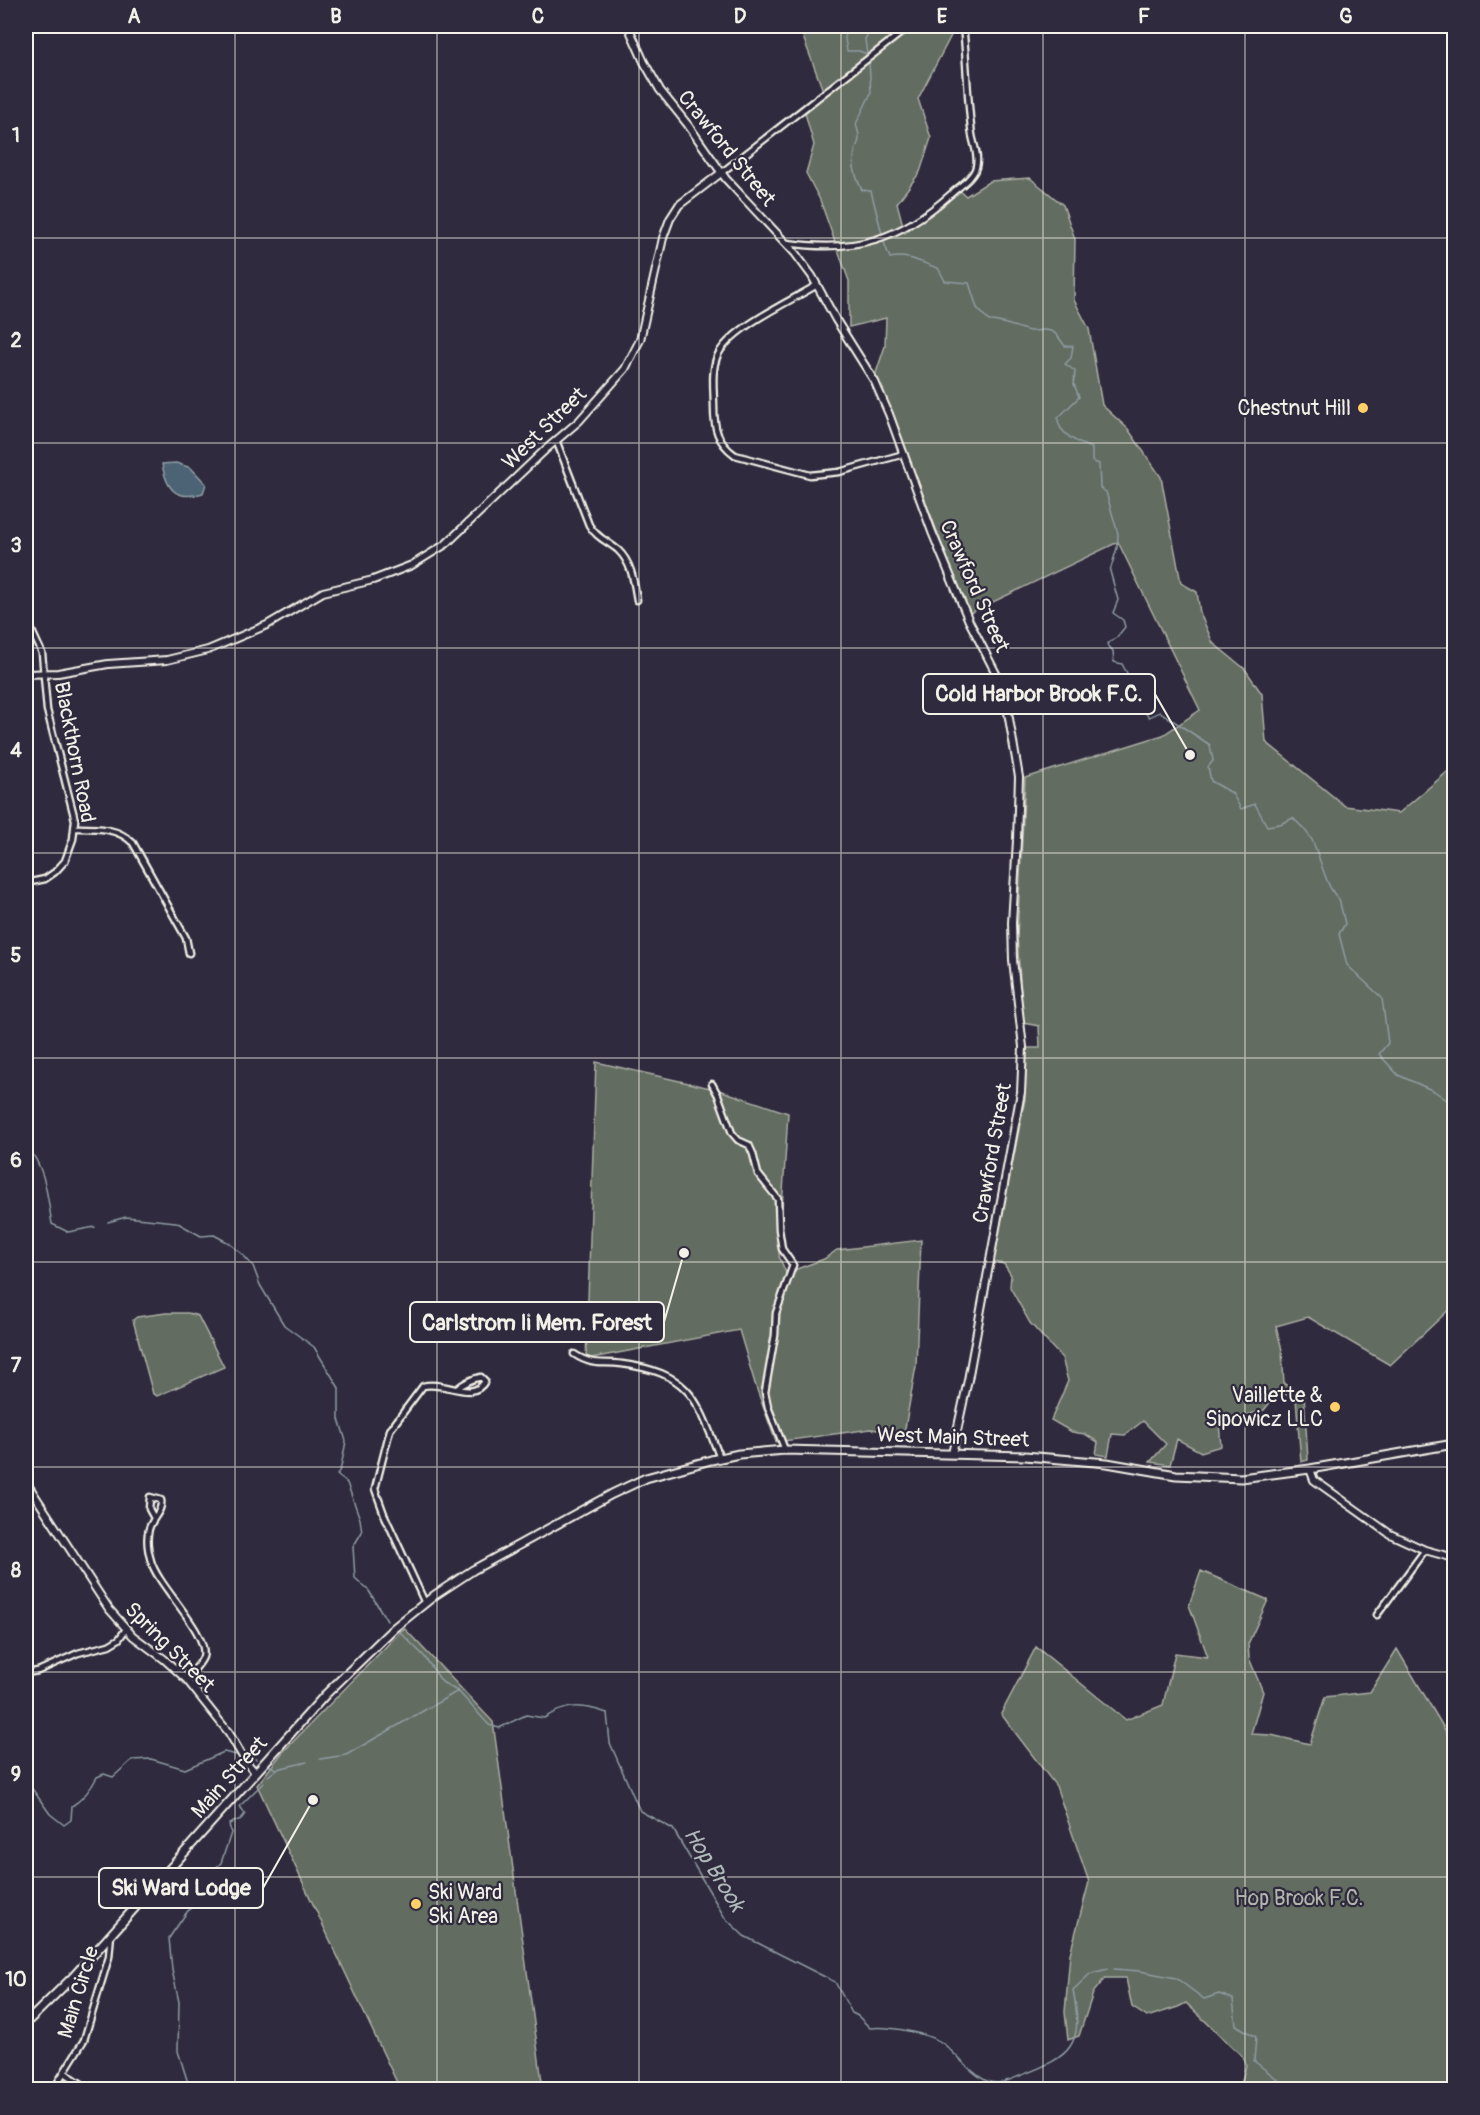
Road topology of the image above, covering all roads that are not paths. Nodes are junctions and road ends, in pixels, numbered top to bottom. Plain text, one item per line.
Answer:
1 (628, 26) edge
2 (910, 26) edge
3 (963, 26) edge
4 (721, 172) junction
5 (787, 243) junction
6 (817, 285) junction
7 (556, 440) junction
8 (904, 454) junction
9 (637, 600) dead end
10 (26, 618) edge
11 (44, 673) junction
12 (26, 674) edge
13 (75, 828) junction
14 (26, 883) edge
15 (189, 953) dead end
16 (712, 1084) dead end
17 (574, 1354) dead end
18 (456, 1389) junction
19 (1455, 1444) edge
20 (784, 1450) junction
21 (952, 1454) junction
22 (720, 1458) junction
23 (1310, 1469) junction
24 (26, 1482) edge
25 (154, 1518) dead end
26 (1425, 1550) junction
27 (1455, 1558) edge
28 (473, 1570) joint
29 (425, 1603) junction
30 (1377, 1615) dead end
31 (126, 1629) junction
32 (26, 1673) edge
33 (186, 1679) junction
34 (255, 1772) junction
35 (111, 1934) junction
36 (26, 2023) edge
37 (65, 2073) junction
38 (53, 2090) edge
39 (91, 2090) edge

1 - 4 street, Crawford Street
2 - 4 street, West Street
3 - 5 street
4 - 5 street, Crawford Street
4 - 7 street, West Street
5 - 6 street, Crawford Street
6 - 8 street, Crawford Street
6 - 8 street
7 - 9 street
7 - 11 street, West Street
8 - 21 street, Crawford Street
10 - 11 street, Blackthorn Road
11 - 12 street, West Street
11 - 13 street, Blackthorn Road
13 - 14 street, Blackthorn Road
13 - 15 street
16 - 20 street
17 - 22 street
18 - 18 street
18 - 29 street
19 - 23 main road, West Main Street
20 - 21 main road, West Main Street
20 - 22 main road, West Main Street
21 - 23 main road, West Main Street
22 - 28 main road, West Main Street
23 - 26 street
24 - 31 street, Spring Street
25 - 33 street
26 - 27 street
26 - 30 street
28 - 29 main road, Main Street
29 - 34 main road, Main Street
31 - 32 street
31 - 33 street, Spring Street
33 - 34 street, Spring Street
34 - 35 main road, Main Street
35 - 36 main road, Main Street
35 - 37 street, Main Circle
37 - 38 street, Main Circle
37 - 39 street

